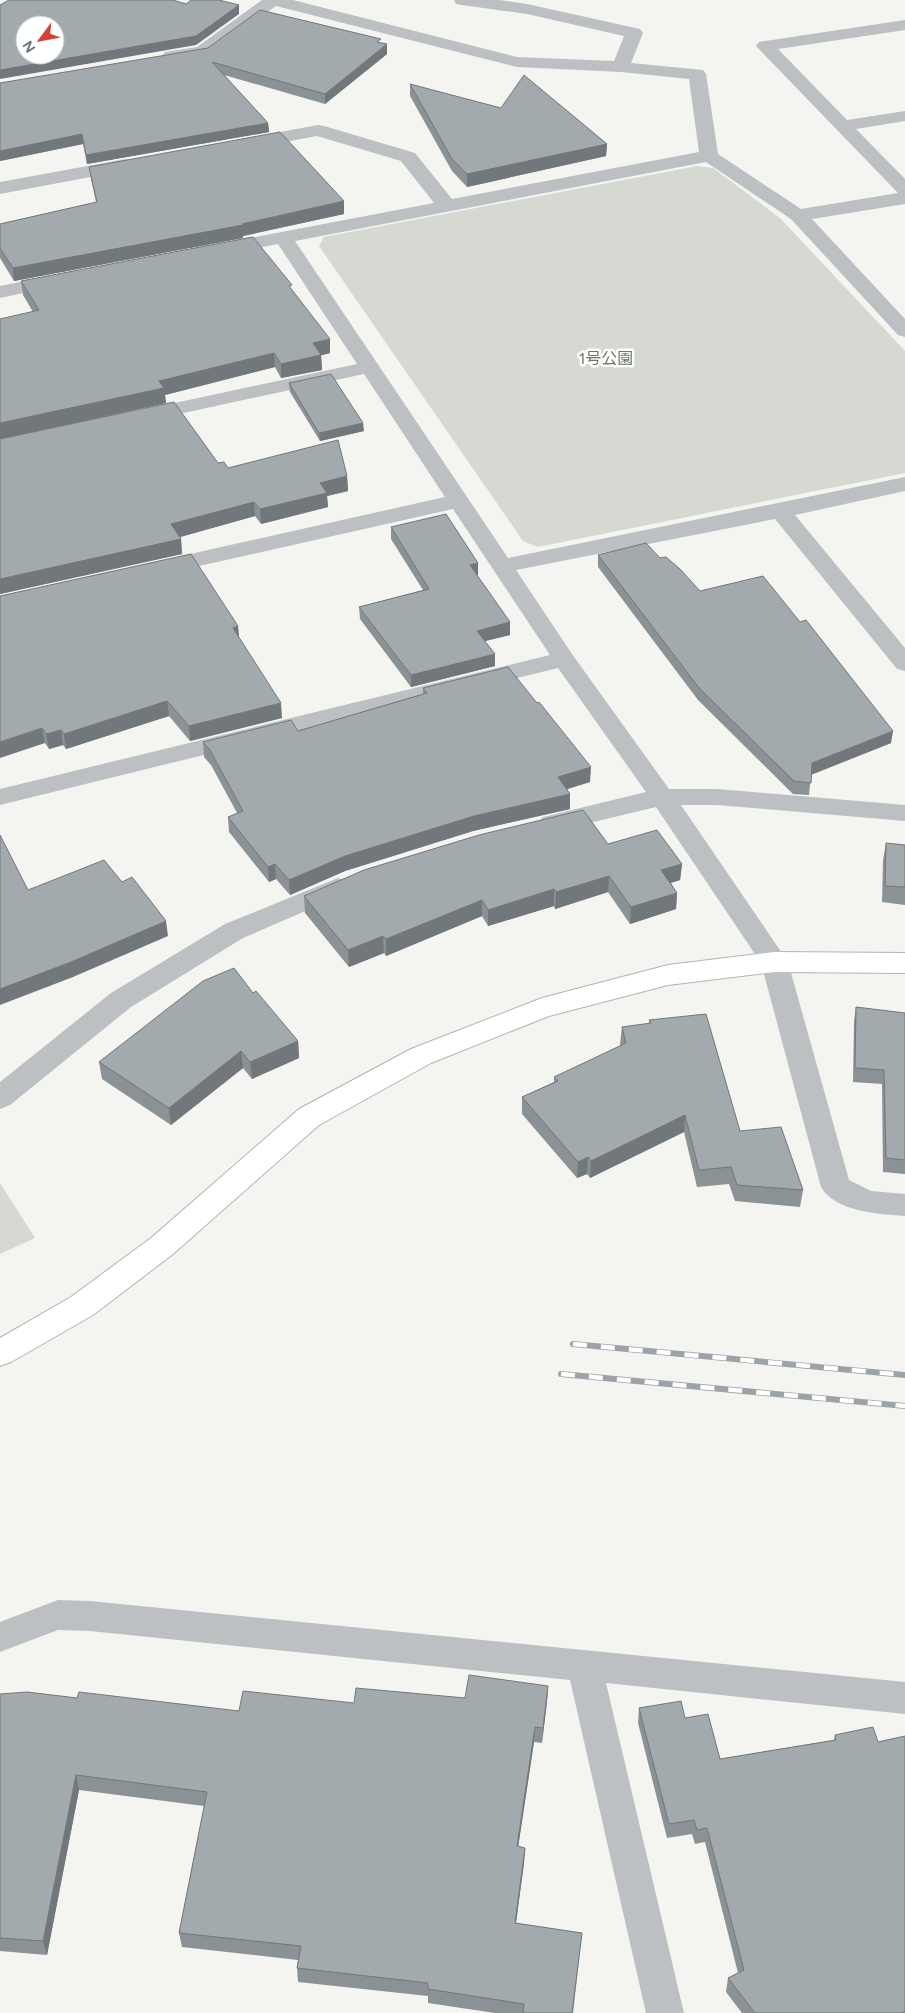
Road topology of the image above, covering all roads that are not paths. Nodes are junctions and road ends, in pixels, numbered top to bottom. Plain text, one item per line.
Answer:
1 (273, 0) edge
2 (462, 0) edge
3 (905, 25) edge
4 (154, 60) edge
5 (621, 67) junction
6 (905, 116) edge
7 (843, 126) junction
8 (231, 146) edge
9 (709, 156) junction
10 (144, 162) edge
11 (0, 188) edge
12 (905, 190) edge
13 (905, 198) edge
14 (447, 206) junction
15 (798, 215) junction
16 (283, 238) junction
17 (205, 252) edge
18 (78, 277) edge
19 (0, 292) edge
20 (903, 326) edge
21 (370, 367) junction
22 (118, 421) edge
23 (905, 484) edge
24 (457, 501) junction
25 (780, 511) junction
26 (503, 566) junction
27 (136, 573) edge
28 (564, 659) junction
29 (905, 664) edge
30 (0, 797) edge
31 (662, 797) junction
32 (905, 813) edge
33 (530, 828) edge
34 (365, 876) edge
35 (774, 962) junction
36 (905, 964) edge
37 (0, 1098) edge
38 (905, 1205) edge
39 (0, 1353) edge
40 (0, 1637) edge
41 (584, 1665) junction
42 (905, 1698) edge
43 (665, 2013) edge

1 - 4 street
1 - 5 street
2 - 5 street
3 - 7 street
5 - 9 street
6 - 7 street
7 - 12 street
8 - 14 street
9 - 14 street
9 - 15 street
10 - 11 street
13 - 15 street
14 - 16 street
15 - 20 street
16 - 17 street
16 - 21 street
18 - 19 street
21 - 22 street
21 - 24 street
23 - 25 street
24 - 26 street
24 - 27 street
25 - 26 street
25 - 29 street
26 - 28 street
28 - 30 street
28 - 31 street
31 - 32 street
31 - 33 street
31 - 35 street
34 - 37 street
35 - 36 street
35 - 38 street
35 - 39 street
40 - 41 street
41 - 42 street
41 - 43 street

